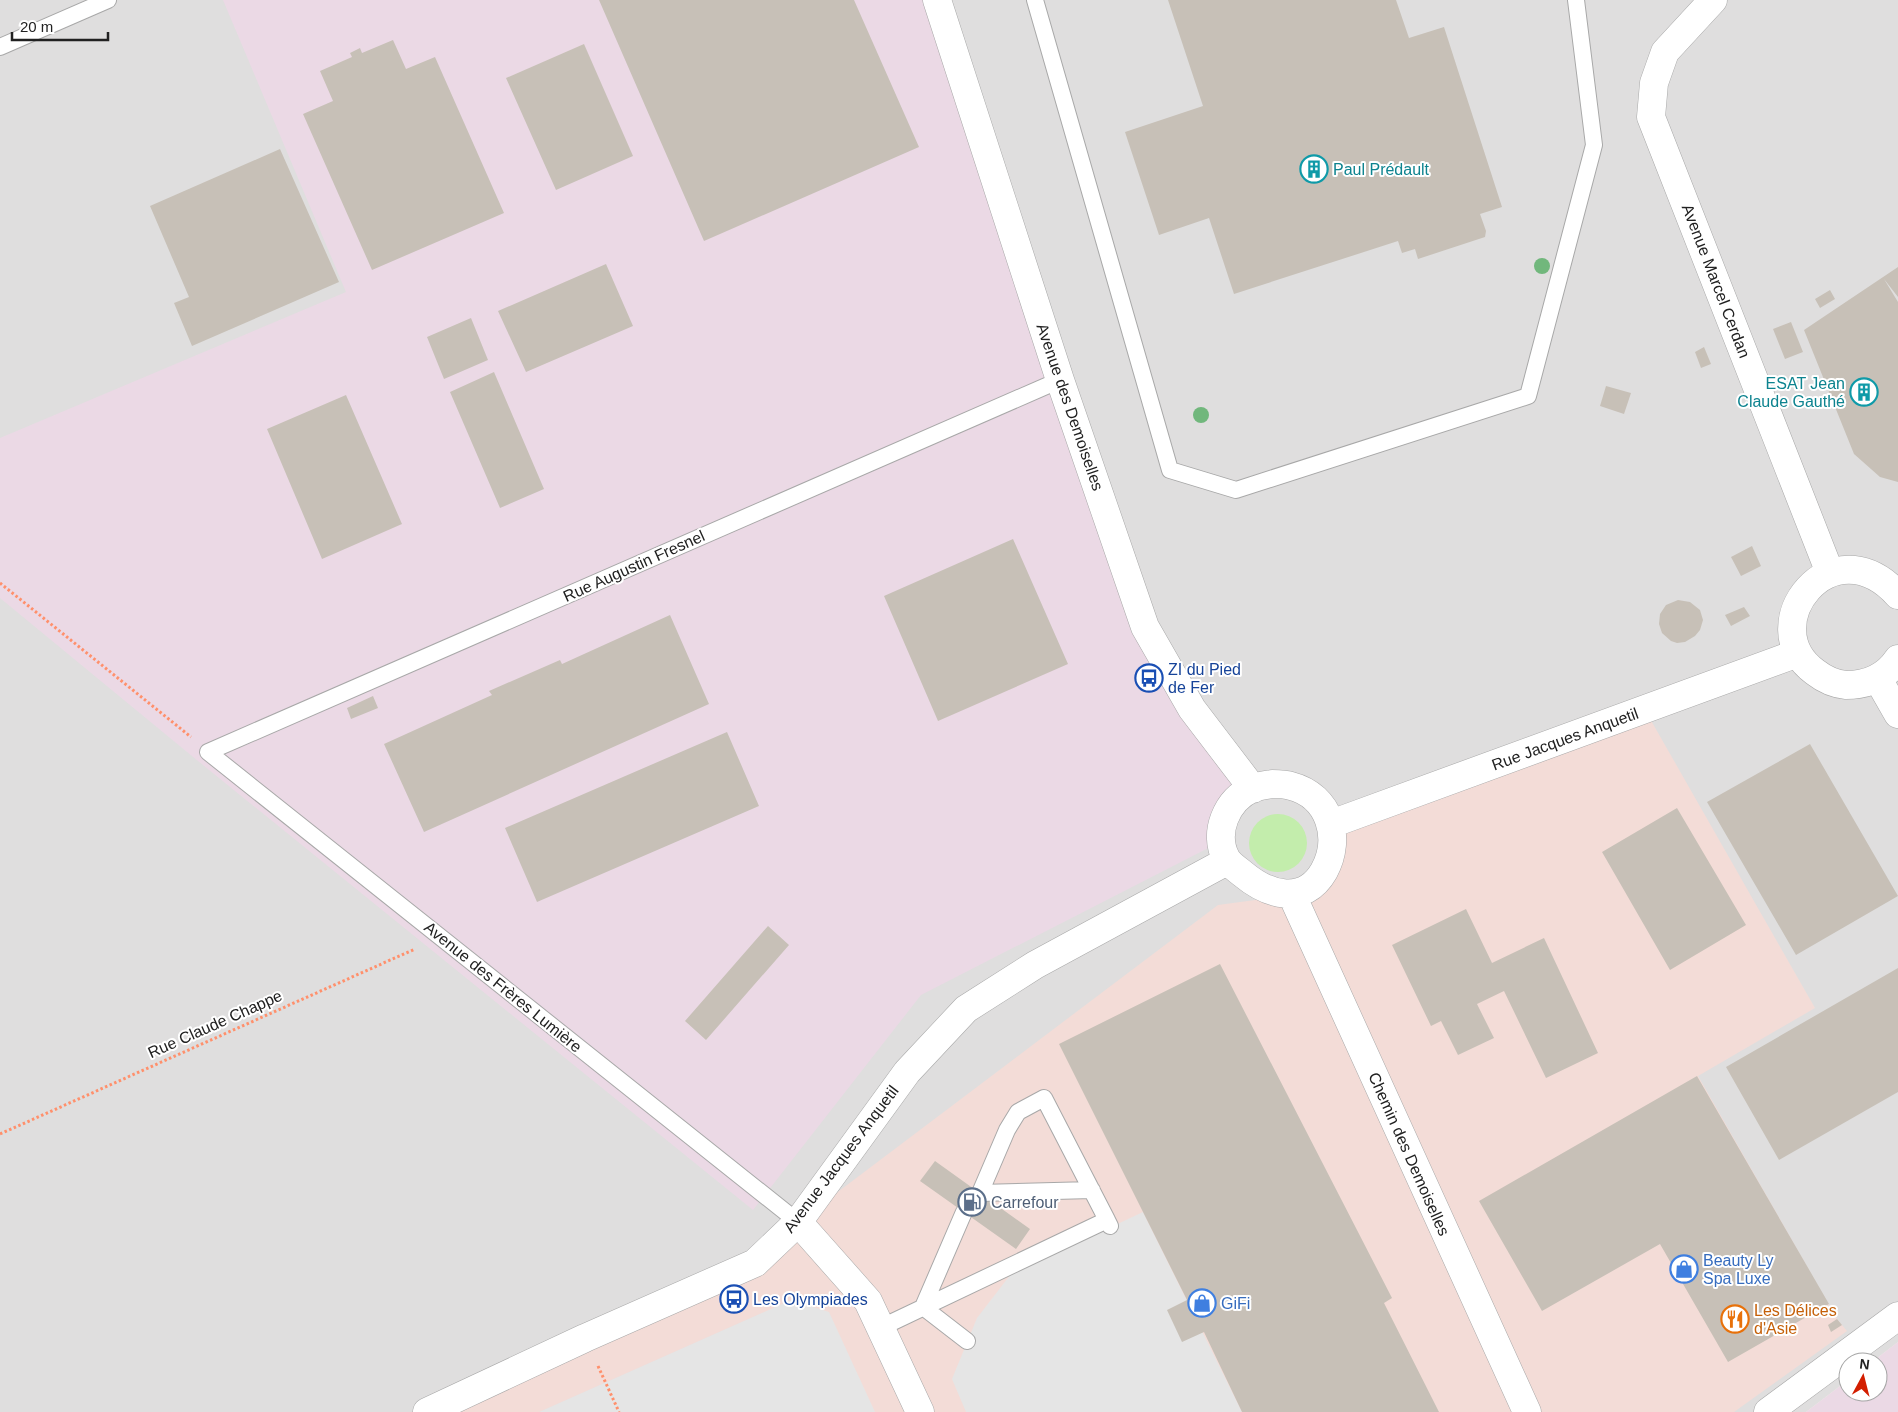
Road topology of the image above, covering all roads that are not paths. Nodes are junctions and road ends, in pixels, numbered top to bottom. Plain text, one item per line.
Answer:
1 (108, 0) edge
2 (937, 0) edge
3 (1034, 0) edge
4 (1576, 0) edge
5 (1713, 0) edge
6 (0, 47) edge
7 (1060, 380) junction
8 (1830, 573) junction
9 (1898, 595) edge
10 (1798, 653) junction
11 (1898, 659) edge
12 (1878, 679) junction
13 (1898, 714) edge
14 (208, 752) joint
15 (1253, 788) junction
16 (1331, 824) junction
17 (1227, 860) junction
18 (1292, 895) junction
19 (1092, 1190) junction
20 (964, 1212) dead end
21 (798, 1222) junction
22 (923, 1307) junction
23 (1898, 1316) edge
24 (880, 1328) junction
25 (967, 1341) dead end
26 (427, 1412) edge
27 (920, 1412) edge
28 (1526, 1412) edge
29 (1768, 1412) edge

1 - 6 lane
2 - 7 street, Avenue des Demoiselles
3 - 4 lane
5 - 8 street, Avenue Marcel Cerdan
7 - 14 lane, Rue Augustin Fresnel
7 - 15 street, Avenue des Demoiselles
8 - 9 street
8 - 10 street
10 - 12 street
10 - 16 street, Rue Jacques Anquetil
11 - 12 street
12 - 13 street
14 - 21 lane, Avenue des Frères Lumière
15 - 16 street
15 - 17 street
16 - 18 street
17 - 18 street
17 - 21 street, Avenue Jacques Anquetil
18 - 28 street, Chemin des Demoiselles
19 - 19 lane
19 - 22 lane
20 - 22 lane
21 - 24 street
21 - 26 street, Avenue Jacques Anquetil
22 - 24 lane
22 - 25 lane
23 - 29 street
24 - 27 street

